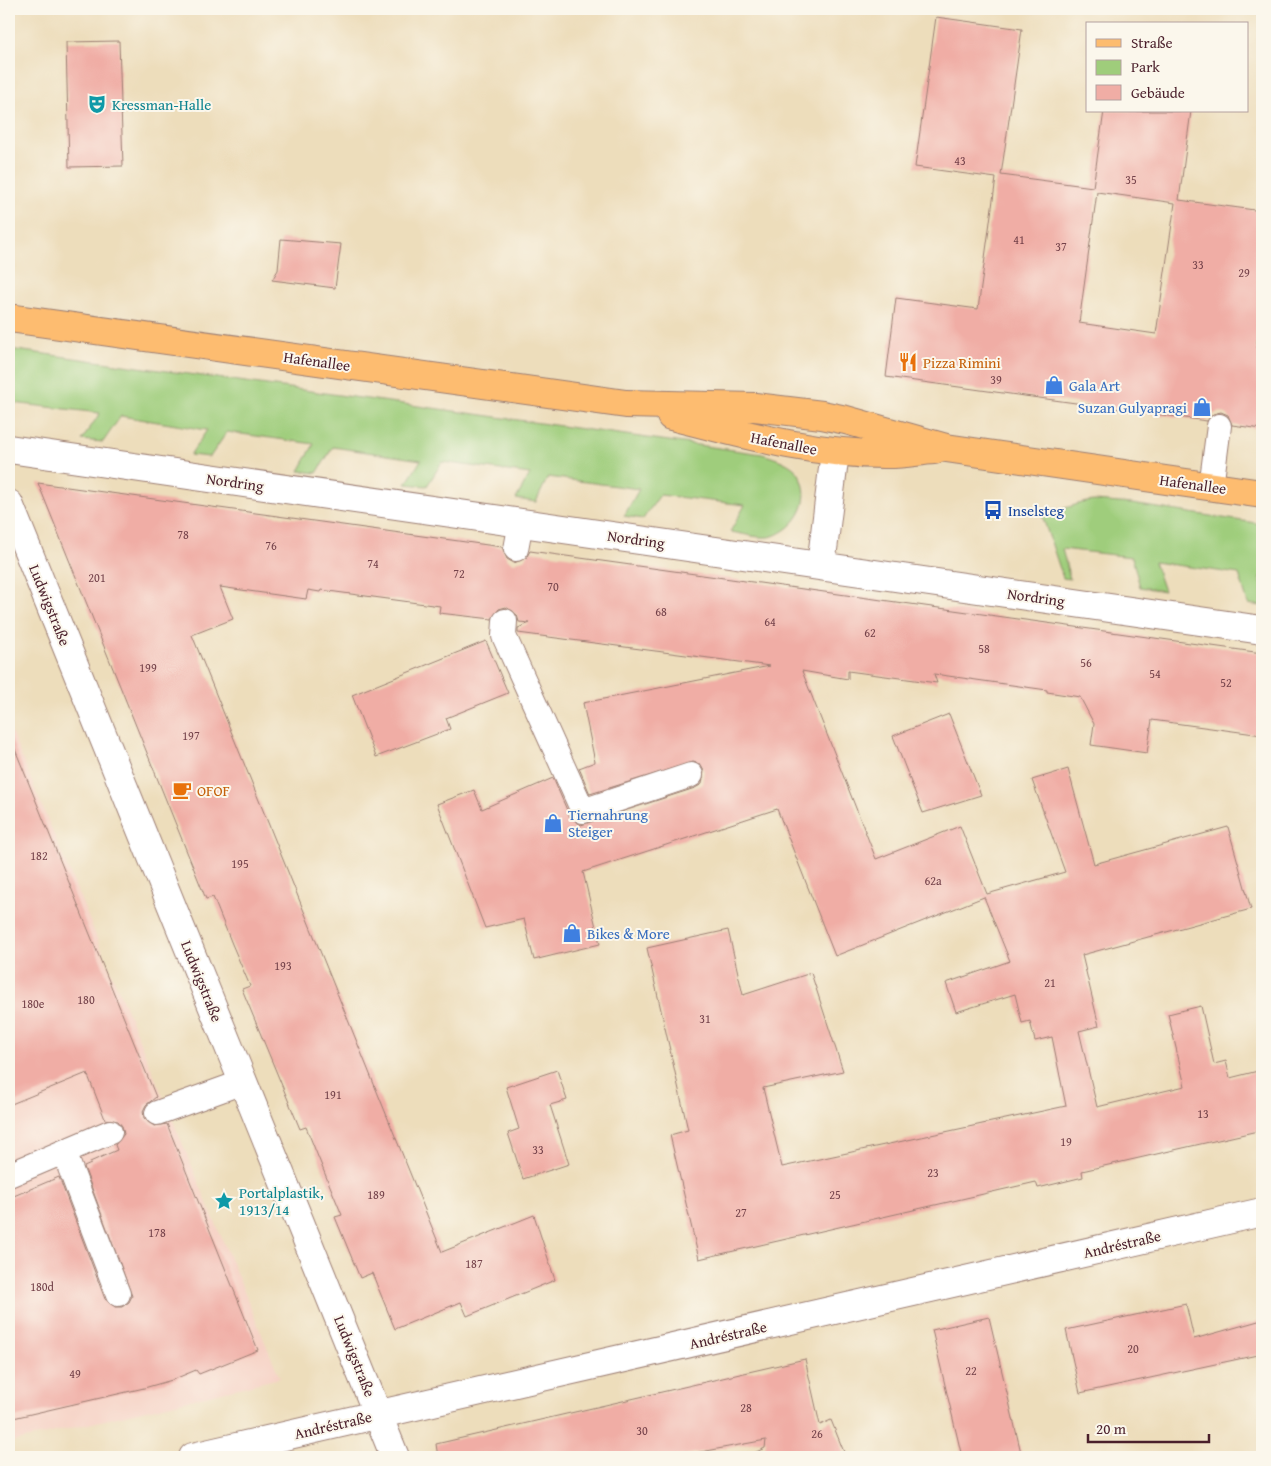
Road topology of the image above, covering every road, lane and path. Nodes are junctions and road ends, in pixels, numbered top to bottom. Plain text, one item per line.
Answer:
1 (9, 318) edge
2 (626, 404) junction
3 (1219, 426) dead end
4 (946, 448) junction
5 (9, 450) edge
6 (835, 452) junction
7 (1211, 487) junction
8 (1262, 494) edge
9 (9, 504) edge
10 (520, 522) junction
11 (516, 549) dead end
12 (821, 566) junction
13 (505, 621) dead end
14 (1262, 630) edge
15 (690, 776) dead end
16 (243, 1082) junction
17 (157, 1112) dead end
18 (110, 1132) dead end
19 (64, 1152) junction
20 (9, 1175) edge
21 (1262, 1212) edge
22 (118, 1294) dead end
23 (379, 1415) junction
24 (193, 1457) edge
25 (395, 1457) edge

1 - 2 main road, Hafenallee
2 - 4 main road, Hafenallee
2 - 6 main road, Hafenallee
3 - 7 lane
4 - 6 main road, Hafenallee
4 - 7 main road, Hafenallee
5 - 10 street, Nordring
6 - 12 street
7 - 8 main road, Hafenallee
9 - 16 street, Ludwigstraße
10 - 11 lane
10 - 12 street, Nordring
12 - 14 street, Nordring
13 - 15 lane
16 - 17 lane
16 - 23 street, Ludwigstraße
18 - 19 lane
19 - 20 lane
19 - 22 lane
21 - 23 street, Andréstraße
23 - 24 street, Andréstraße
23 - 25 street, Ludwigstraße

